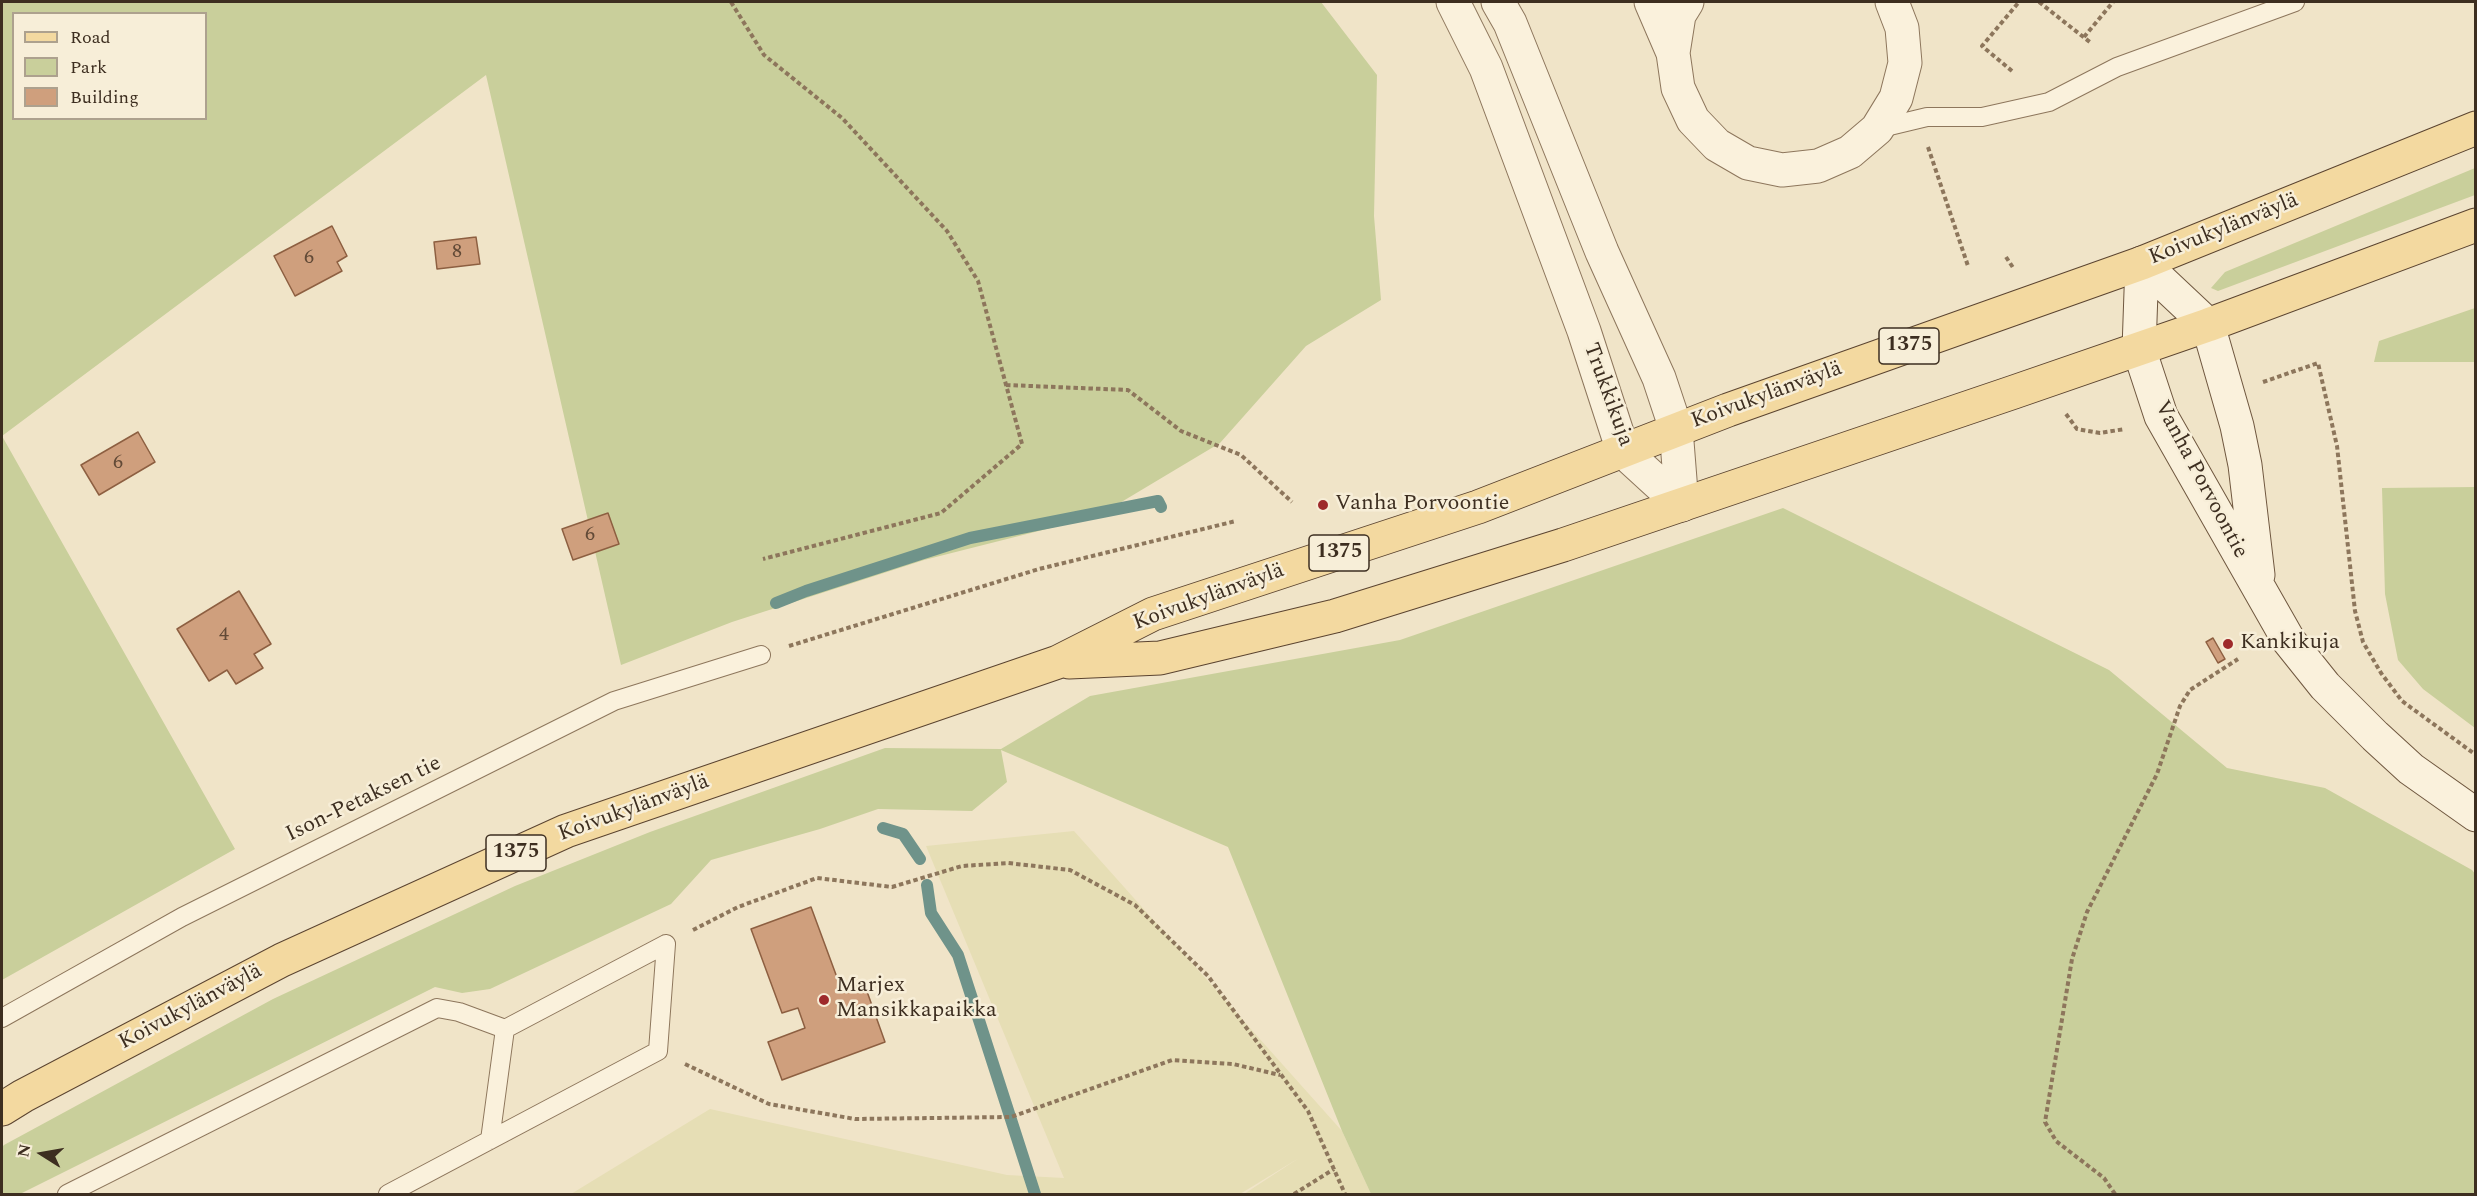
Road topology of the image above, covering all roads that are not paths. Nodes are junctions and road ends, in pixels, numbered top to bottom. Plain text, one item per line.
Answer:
1 (1453, 2) edge
2 (1498, 2) edge
3 (1651, 2) edge
4 (1687, 2) edge
5 (1892, 2) edge
6 (2295, 2) edge
7 (1673, 53) junction
8 (2475, 128) edge
9 (1877, 129) junction
10 (2475, 225) edge
11 (2142, 263) junction
12 (2208, 325) junction
13 (2139, 349) junction
14 (1676, 429) junction
15 (1623, 451) junction
16 (1682, 505) junction
17 (2260, 588) junction
18 (760, 655) road end
19 (1058, 662) junction
20 (2475, 815) edge
21 (2, 1018) edge
22 (505, 1029) junction
23 (2, 1109) edge
24 (490, 1140) junction
25 (67, 1194) edge
26 (388, 1194) edge

1 - 15 street, Trukkikuja
2 - 14 street
3 - 7 street
4 - 7 street
5 - 9 street
6 - 9 lane
7 - 9 street
8 - 11 main road, Koivukylänväylä / 1375
10 - 12 main road, Koivukylänväylä / 1375
11 - 12 street, Vanha Porvoontie
11 - 13 street, Vanha Porvoontie
11 - 14 main road, Koivukylänväylä / 1375
12 - 13 main road, Koivukylänväylä / 1375
12 - 17 street, Vanha Porvoontie
13 - 16 main road, Koivukylänväylä / 1375
13 - 17 street, Vanha Porvoontie
14 - 15 main road, Koivukylänväylä / 1375
14 - 16 street
15 - 16 street, Trukkikuja
15 - 19 main road, Koivukylänväylä / 1375
16 - 19 main road, Koivukylänväylä / 1375
17 - 20 street, Vanha Porvoontie
18 - 21 lane, Ison-Petaksen tie
19 - 23 main road, Koivukylänväylä / 1375
22 - 24 lane
22 - 24 lane
22 - 25 lane
24 - 26 lane

